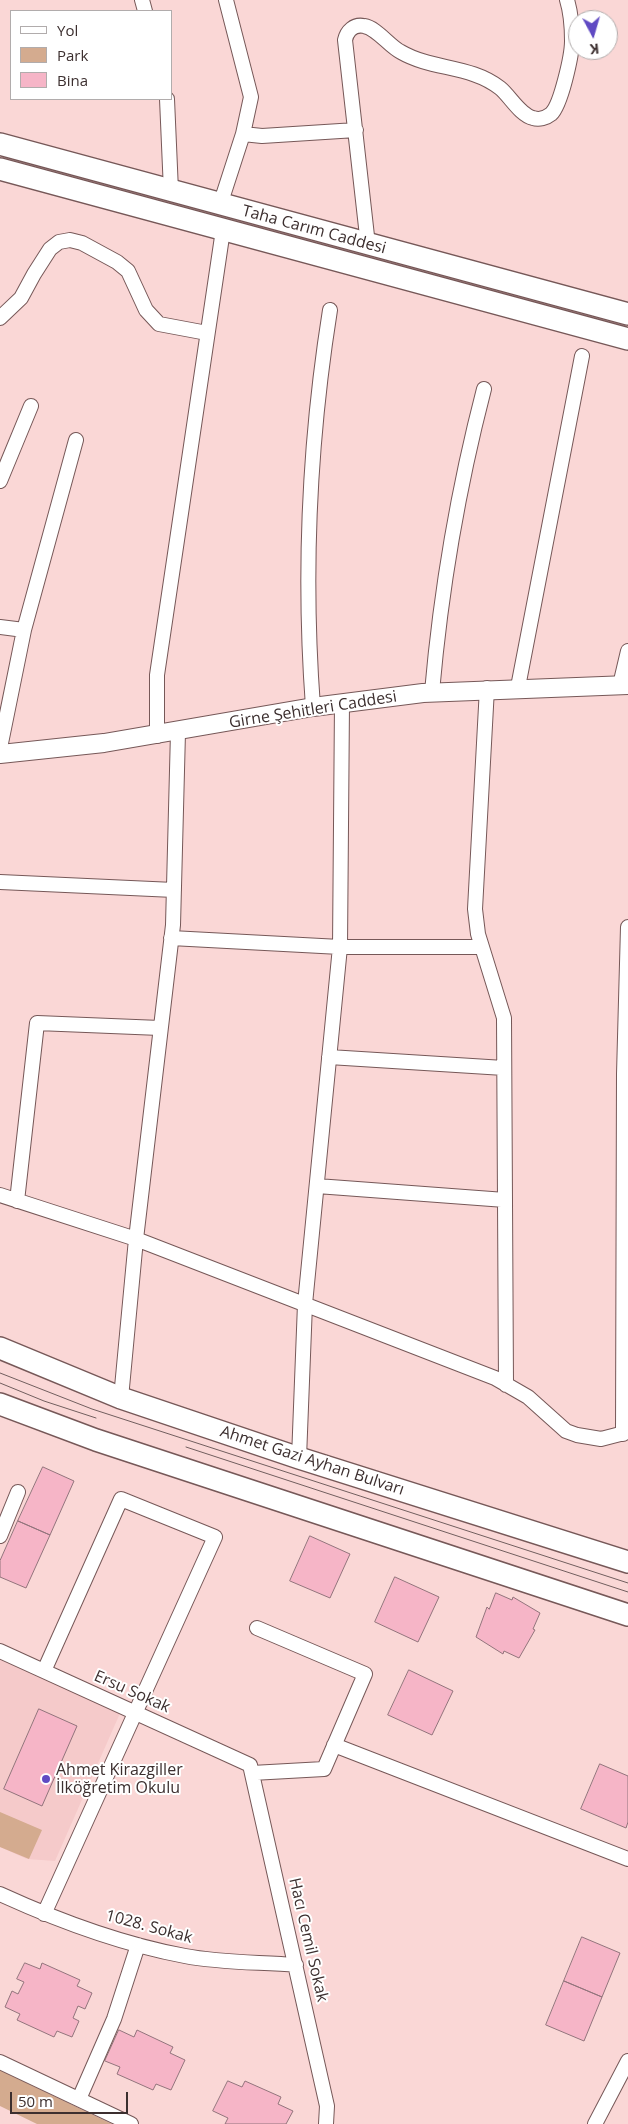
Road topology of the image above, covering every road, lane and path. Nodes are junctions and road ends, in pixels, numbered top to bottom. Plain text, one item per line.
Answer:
1 (226, 0) edge
2 (567, 0) edge
3 (167, 100) edge
4 (356, 130) junction
5 (243, 134) junction
6 (0, 144) edge
7 (0, 169) edge
8 (171, 191) junction
9 (220, 205) junction
10 (223, 230) junction
11 (368, 245) junction
12 (330, 310) dead end
13 (628, 314) edge
14 (0, 318) edge
15 (207, 333) junction
16 (628, 339) edge
17 (582, 356) dead end
18 (484, 388) dead end
19 (31, 406) dead end
20 (76, 440) dead end
21 (0, 481) edge
22 (0, 627) edge
23 (24, 630) junction
24 (628, 651) edge
25 (624, 685) edge
26 (518, 687) junction
27 (487, 688) junction
28 (432, 692) junction
29 (342, 703) junction
30 (313, 707) junction
31 (178, 732) junction
32 (157, 736) junction
33 (0, 748) edge
34 (0, 754) edge
35 (0, 882) edge
36 (174, 890) junction
37 (628, 927) edge
38 (171, 938) junction
39 (340, 947) junction
40 (481, 947) junction
41 (160, 1028) junction
42 (329, 1057) junction
43 (504, 1068) junction
44 (316, 1186) junction
45 (0, 1195) edge
46 (17, 1200) junction
47 (505, 1200) junction
48 (136, 1239) junction
49 (305, 1304) junction
50 (0, 1348) edge
51 (506, 1385) junction
52 (121, 1398) junction
53 (0, 1404) edge
54 (626, 1433) edge
55 (299, 1458) junction
56 (18, 1492) dead end
57 (0, 1536) edge
58 (628, 1562) edge
59 (628, 1615) edge
60 (257, 1628) dead end
61 (0, 1650) edge
62 (44, 1671) junction
63 (136, 1712) junction
64 (334, 1745) junction
65 (251, 1769) junction
66 (628, 1858) edge
67 (0, 1894) edge
68 (44, 1914) junction
69 (138, 1946) junction
70 (296, 1965) junction
71 (628, 2061) edge
72 (0, 2062) edge
73 (79, 2100) junction
74 (131, 2124) edge
75 (326, 2124) edge
76 (595, 2124) edge

1 - 5 street
2 - 4 street
3 - 8 street
4 - 5 street
4 - 11 street
5 - 9 street
6 - 8 main road, Taha Carım Caddesi
7 - 10 main road, Taha Carım Caddesi
8 - 9 main road, Taha Carım Caddesi
9 - 11 main road, Taha Carım Caddesi
10 - 15 street
10 - 16 main road, Taha Carım Caddesi
11 - 13 main road, Taha Carım Caddesi
12 - 30 street
14 - 15 street
15 - 32 street
17 - 26 street
18 - 28 street
19 - 21 street
20 - 23 street
22 - 23 street
23 - 33 street
24 - 25 street
25 - 26 street, Girne Şehitleri Caddesi
26 - 27 street, Girne Şehitleri Caddesi
27 - 28 street, Girne Şehitleri Caddesi
27 - 40 street
28 - 29 street, Girne Şehitleri Caddesi
29 - 30 street, Girne Şehitleri Caddesi
29 - 39 street
30 - 31 street, Girne Şehitleri Caddesi
31 - 32 street, Girne Şehitleri Caddesi
31 - 36 street
32 - 34 street, Girne Şehitleri Caddesi
35 - 36 street
36 - 38 street
37 - 54 street
38 - 39 street
38 - 41 street
39 - 40 street
39 - 42 street
40 - 43 street
41 - 46 street
41 - 48 street
42 - 43 street
42 - 44 street
43 - 47 street
44 - 47 street
44 - 49 street
45 - 46 street
46 - 48 street
47 - 51 street
48 - 49 street
48 - 52 street
49 - 51 street
49 - 55 street
50 - 52 main road, Ahmet Gazi Ayhan Bulvarı
51 - 54 street
52 - 55 main road, Ahmet Gazi Ayhan Bulvarı
53 - 59 main road
55 - 58 main road, Ahmet Gazi Ayhan Bulvarı
56 - 57 street
60 - 64 street
61 - 62 street, Ersu Sokak
62 - 63 street, Ersu Sokak
62 - 63 street
63 - 65 street, Ersu Sokak
63 - 68 street
64 - 65 street
64 - 66 street
65 - 70 street, Hacı Cemil Sokak
67 - 68 street, 1028. Sokak
68 - 69 street, 1028. Sokak
69 - 70 street, 1028. Sokak
69 - 73 street
70 - 75 street, Hacı Cemil Sokak
71 - 76 street
72 - 73 street
73 - 74 street

